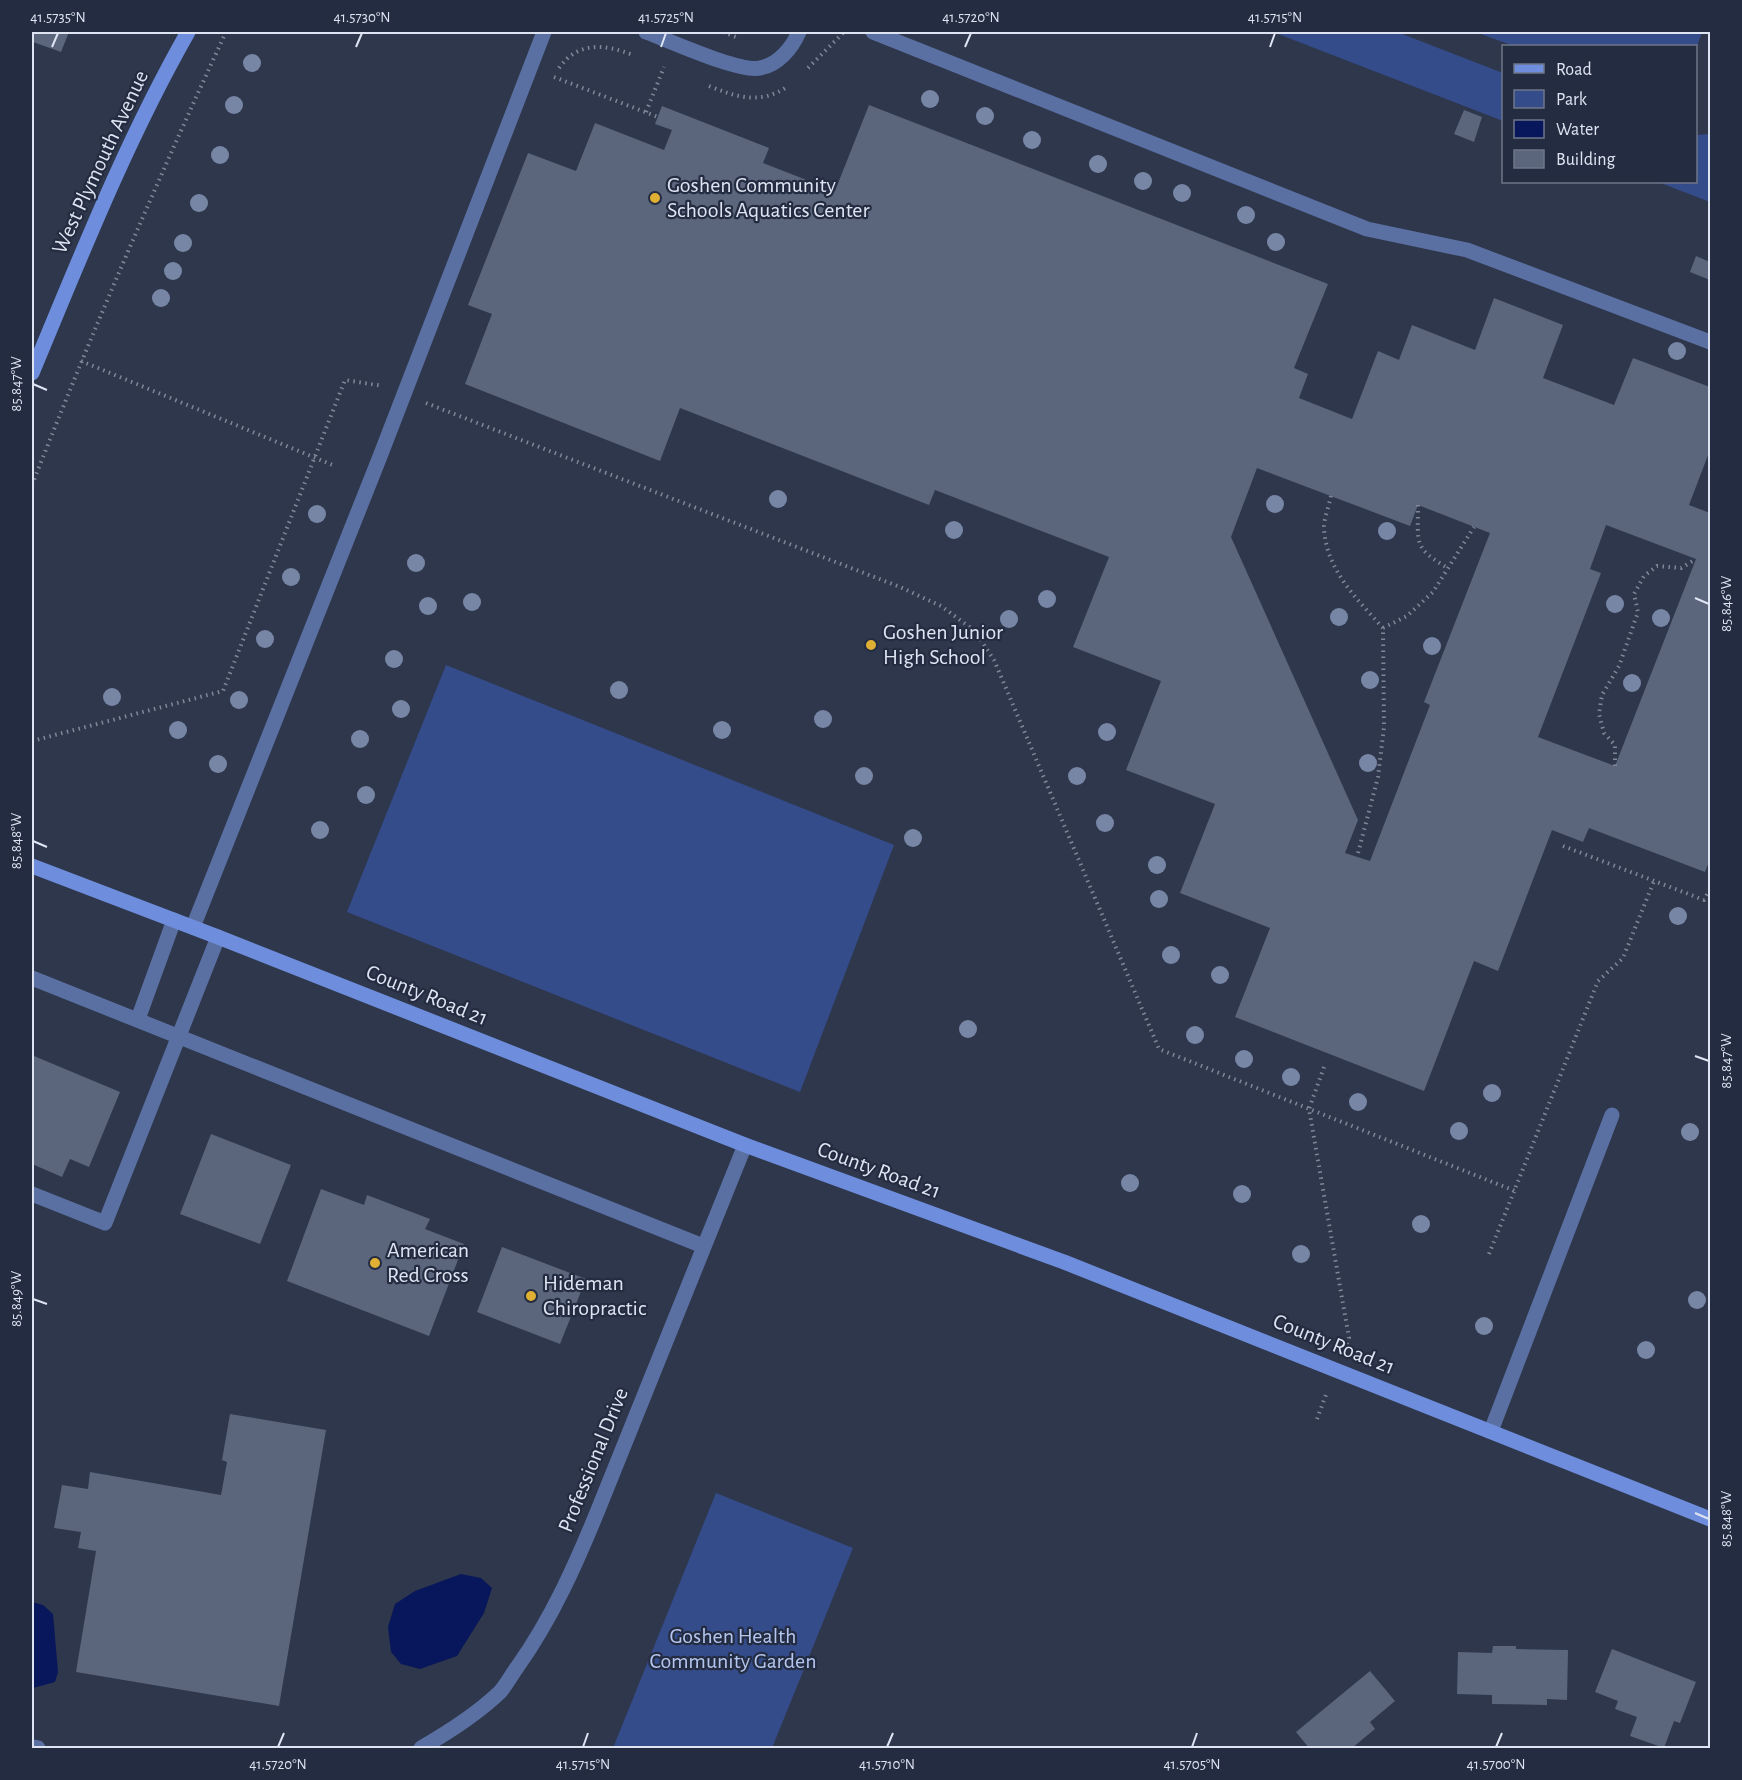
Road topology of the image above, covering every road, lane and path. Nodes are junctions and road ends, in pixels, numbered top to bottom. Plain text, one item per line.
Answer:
1 (178, 32) edge
2 (188, 32) edge
3 (226, 32) edge
4 (544, 32) edge
5 (646, 32) edge
6 (800, 32) edge
7 (844, 32) edge
8 (873, 32) edge
9 (642, 59) dead end
10 (167, 69) junction
11 (674, 71) dead end
12 (805, 72) dead end
13 (553, 76) junction
14 (703, 84) dead end
15 (788, 86) dead end
16 (549, 87) dead end
17 (646, 112) junction
18 (658, 117) dead end
19 (1710, 342) edge
20 (81, 361) junction
21 (32, 373) edge
22 (432, 393) dead end
23 (404, 394) junction
24 (428, 404) junction
25 (315, 458) junction
26 (335, 466) dead end
27 (32, 485) edge
28 (1331, 496) dead end
29 (1418, 505) dead end
30 (1474, 527) dead end
31 (1696, 560) dead end
32 (1449, 569) junction
33 (1383, 627) junction
34 (32, 741) edge
35 (1615, 766) dead end
36 (1563, 846) dead end
37 (1357, 857) dead end
38 (32, 866) edge
39 (1654, 881) junction
40 (1710, 889) edge
41 (174, 920) junction
42 (192, 927) junction
43 (218, 937) junction
44 (32, 978) edge
45 (138, 1019) junction
46 (179, 1036) junction
47 (1324, 1067) dead end
48 (1309, 1109) junction
49 (1612, 1115) dead end
50 (745, 1145) junction
51 (1515, 1191) junction
52 (32, 1194) edge
53 (703, 1246) junction
54 (1489, 1254) dead end
55 (1336, 1369) junction
56 (1317, 1419) dead end
57 (1491, 1431) junction
58 (1710, 1519) edge
59 (32, 1747) edge
60 (38, 1749) edge
61 (421, 1749) edge

1 - 10 street, West Plymouth Avenue
2 - 10 street, West Plymouth Avenue
3 - 20 path
4 - 23 street
5 - 6 street
7 - 12 path
8 - 19 street
9 - 13 path
10 - 21 street, West Plymouth Avenue
11 - 17 path
13 - 16 path
13 - 17 path
14 - 15 path
17 - 18 path
20 - 25 path
20 - 27 path
22 - 24 path
23 - 24 path
23 - 25 path
23 - 42 street
24 - 48 path
25 - 26 path
25 - 34 path
28 - 33 path
29 - 32 path
30 - 32 path
31 - 35 path
32 - 33 path
33 - 37 path
36 - 39 path
38 - 41 street, County Road 21
39 - 40 path
39 - 51 path
41 - 42 street, County Road 21
41 - 45 street
42 - 43 street, County Road 21
43 - 46 street
43 - 50 street, County Road 21
44 - 45 street
45 - 46 street
46 - 52 street
46 - 53 street
47 - 48 path
48 - 51 path
48 - 55 path
49 - 57 street
50 - 53 street, Professional Drive
50 - 55 street, County Road 21
51 - 54 path
53 - 61 street, Professional Drive
55 - 56 path
55 - 57 street, County Road 21
57 - 58 street, County Road 21
59 - 60 street

